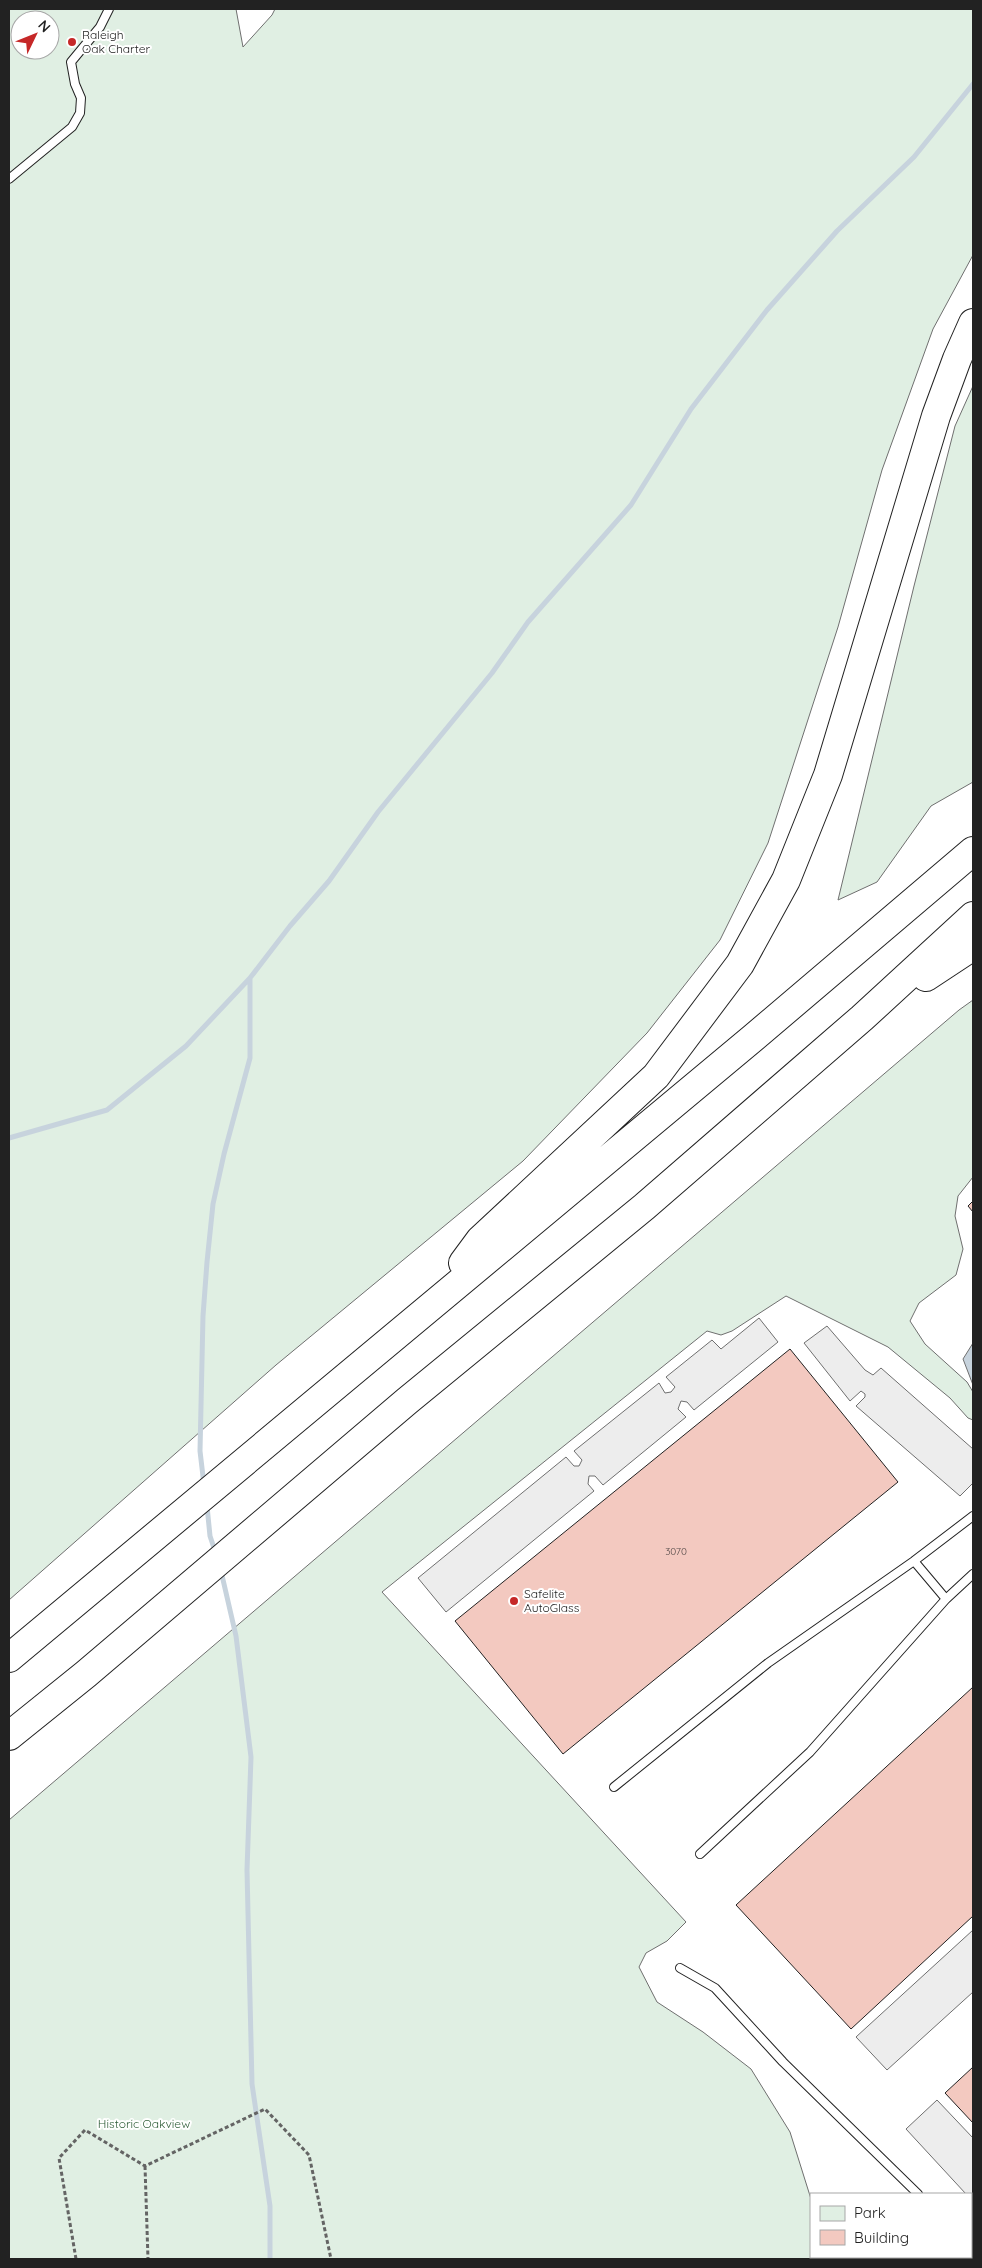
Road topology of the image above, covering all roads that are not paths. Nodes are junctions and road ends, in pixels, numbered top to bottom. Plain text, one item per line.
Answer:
1 (109, 9) edge
2 (9, 179) edge
3 (973, 323) edge
4 (973, 851) edge
5 (973, 916) edge
6 (973, 946) edge
7 (862, 1018) junction
8 (434, 1302) junction
9 (973, 1516) edge
10 (914, 1561) junction
11 (973, 1574) edge
12 (946, 1599) junction
13 (9, 1658) edge
14 (9, 1736) edge
15 (614, 1787) dead end
16 (700, 1854) dead end
17 (680, 1968) dead end
18 (917, 2193) edge

1 - 2 lane
3 - 8 highway
4 - 8 highway
5 - 7 highway
6 - 7 highway
7 - 14 highway
8 - 13 highway
9 - 10 lane
10 - 12 lane
10 - 15 lane
11 - 12 lane
12 - 16 lane
17 - 18 lane

